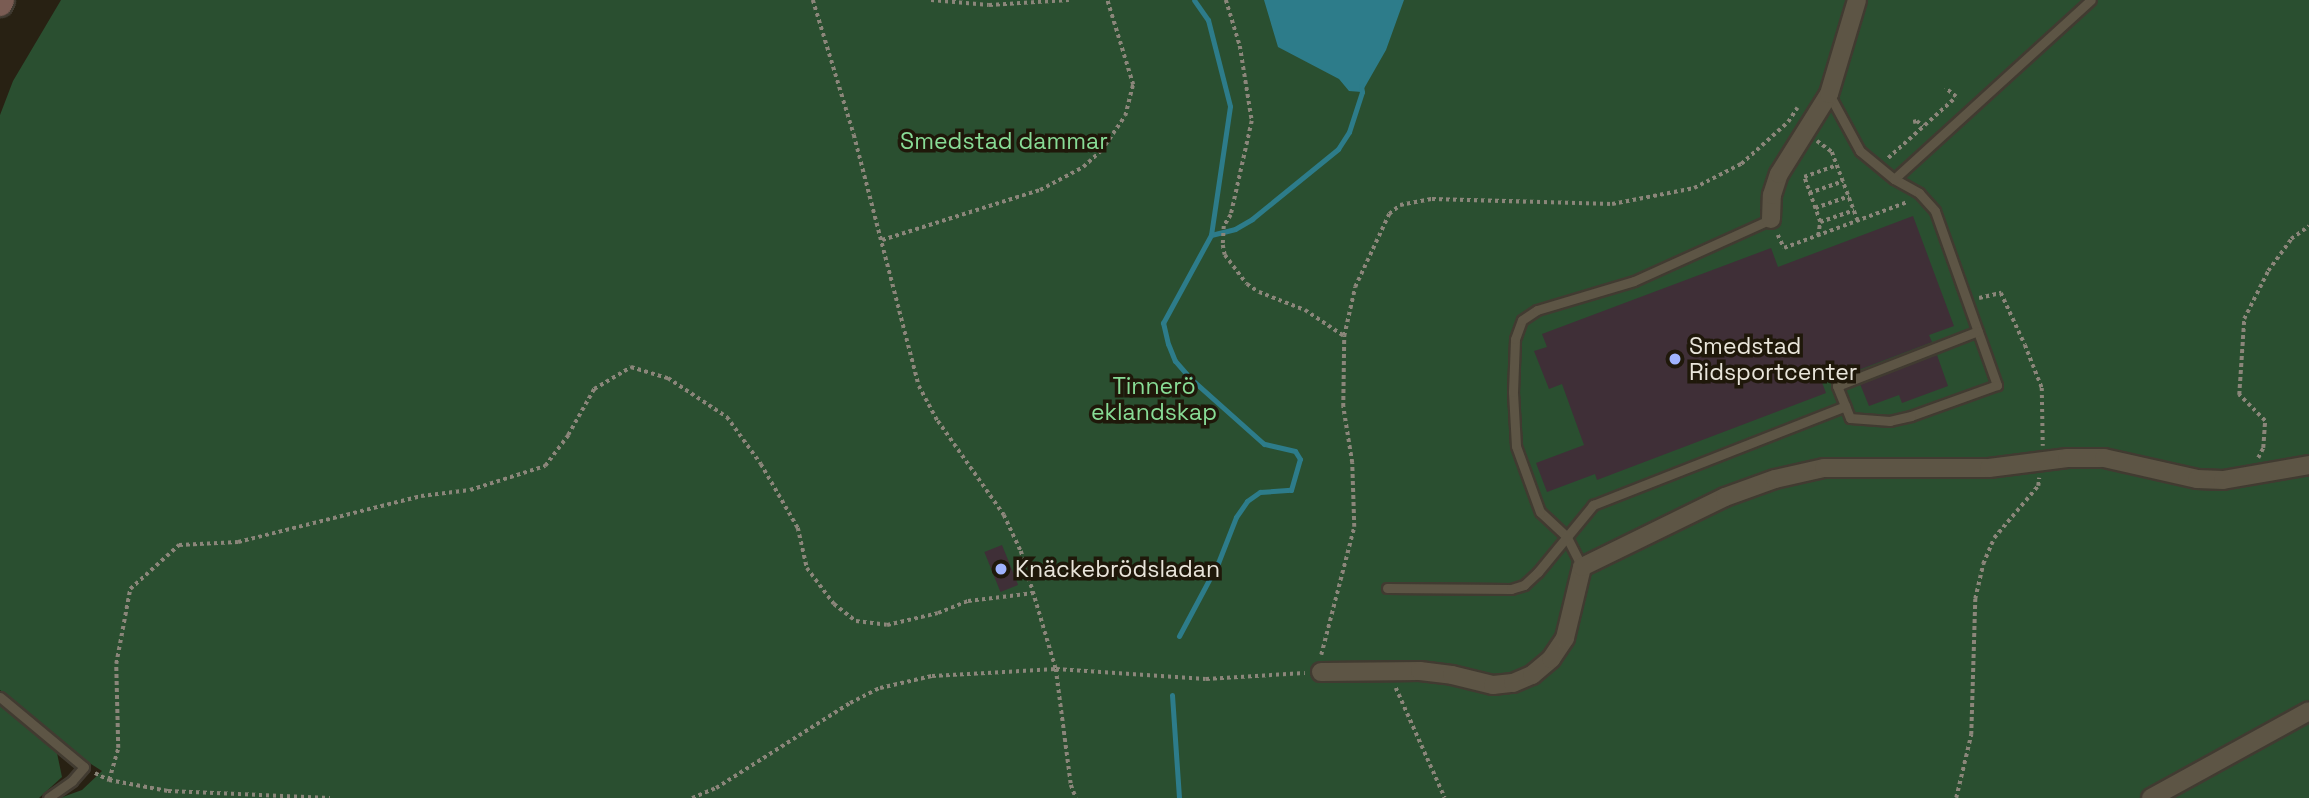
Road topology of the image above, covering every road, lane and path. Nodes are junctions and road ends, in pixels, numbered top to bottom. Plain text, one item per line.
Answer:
1 (813, 0) edge
2 (931, 0) edge
3 (1069, 0) edge
4 (1107, 0) edge
5 (1226, 0) edge
6 (1857, 0) edge
7 (2091, 0) edge
8 (1945, 89) dead end
9 (1829, 94) junction
10 (1801, 102) dead end
11 (1913, 122) dead end
12 (1923, 126) junction
13 (1796, 127) junction
14 (1837, 165) junction
15 (1879, 166) junction
16 (1894, 178) junction
17 (1843, 181) junction
18 (1809, 193) junction
19 (1849, 196) junction
20 (1923, 197) junction
21 (1815, 208) junction
22 (1854, 210) junction
23 (1771, 219) junction
24 (1858, 221) junction
25 (1821, 222) junction
26 (2309, 226) edge
27 (1818, 236) junction
28 (882, 240) junction
29 (1967, 301) junction
30 (1978, 331) junction
31 (1344, 337) junction
32 (1845, 406) junction
33 (2042, 463) junction
34 (2309, 465) edge
35 (2249, 476) junction
36 (1566, 536) junction
37 (1582, 567) junction
38 (1387, 587) dead end
39 (1034, 593) junction
40 (1056, 669) junction
41 (1389, 671) junction
42 (1321, 672) junction
43 (0, 697) edge
44 (2309, 711) edge
45 (84, 767) junction
46 (109, 780) junction
47 (48, 798) edge
48 (330, 798) edge
49 (692, 798) edge
50 (1076, 798) edge
51 (1445, 798) edge
52 (1956, 798) edge
53 (2151, 798) edge

1 - 28 path
2 - 3 path
4 - 28 path
5 - 31 path
6 - 9 street
7 - 16 lane
8 - 12 path
9 - 13 street
9 - 15 lane
10 - 13 path
11 - 12 path
12 - 15 path
13 - 14 path
13 - 23 street
13 - 31 path
14 - 17 path
14 - 18 path
15 - 16 lane
16 - 20 lane
17 - 18 path
17 - 19 path
18 - 21 path
19 - 21 path
19 - 22 path
20 - 24 path
20 - 29 lane
21 - 25 path
22 - 24 path
22 - 25 path
23 - 27 path
23 - 36 lane
24 - 27 path
25 - 27 path
26 - 35 path
28 - 39 path
29 - 30 lane
29 - 33 path
30 - 32 lane
30 - 32 lane
31 - 42 path
32 - 36 lane
33 - 35 street
33 - 37 street
33 - 52 path
34 - 35 street
36 - 37 lane
36 - 38 lane
37 - 41 street
39 - 40 path
39 - 46 path
40 - 42 path
40 - 49 path
40 - 50 path
41 - 42 street
41 - 51 path
43 - 45 lane
44 - 53 street
45 - 46 path
45 - 47 lane
46 - 48 path

